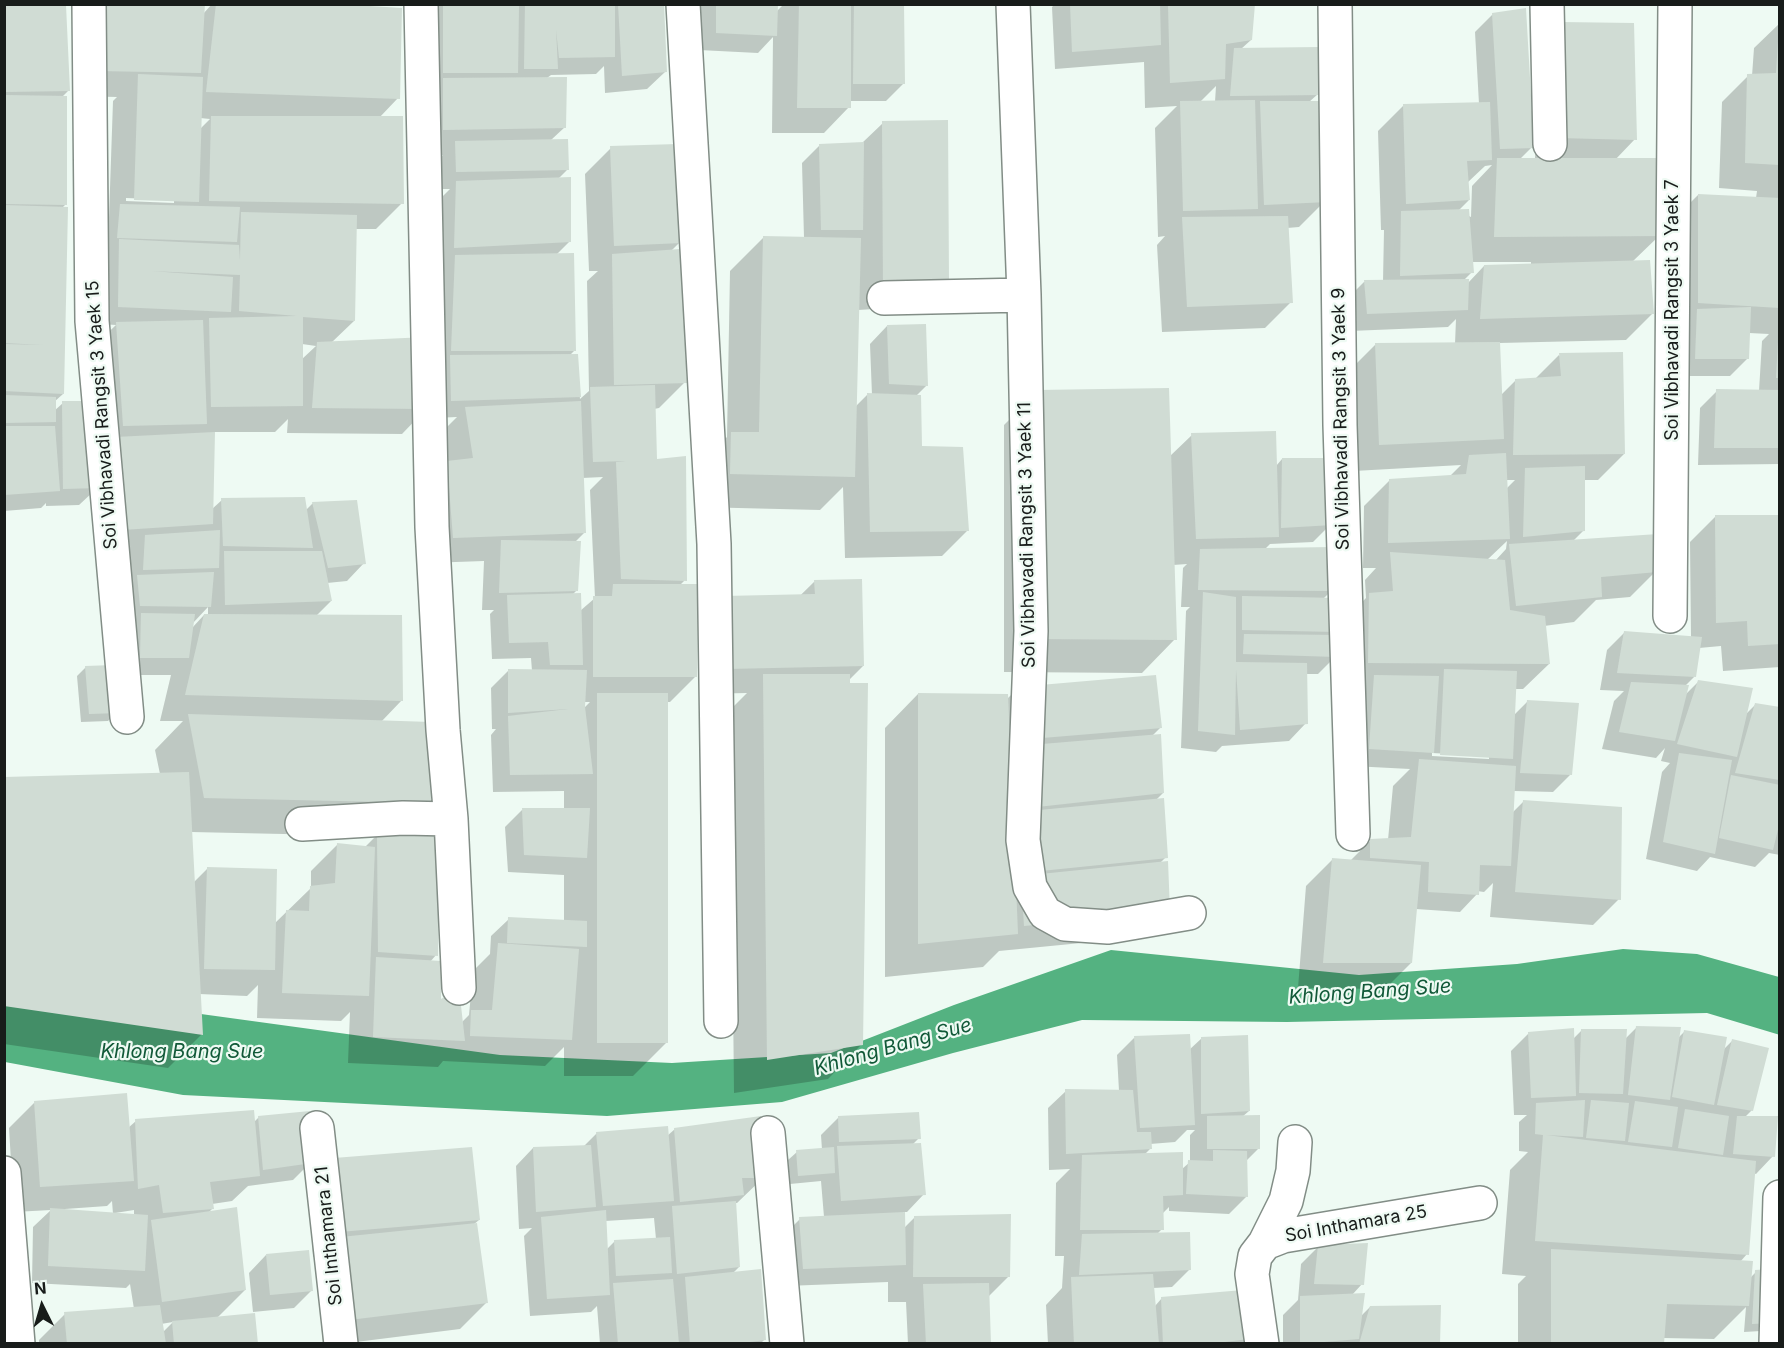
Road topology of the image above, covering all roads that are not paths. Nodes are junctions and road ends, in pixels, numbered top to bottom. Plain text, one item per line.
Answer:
1 (89, 4) edge
2 (421, 4) edge
3 (683, 4) edge
4 (1012, 4) edge
5 (1335, 4) edge
6 (1547, 4) edge
7 (1676, 4) edge
8 (1550, 144) dead end
9 (1024, 295) junction
10 (884, 298) dead end
11 (1670, 616) dead end
12 (127, 717) dead end
13 (451, 819) junction
14 (302, 824) dead end
15 (1353, 834) dead end
16 (1189, 914) dead end
17 (459, 988) dead end
18 (721, 1021) dead end
19 (317, 1128) dead end
20 (768, 1133) dead end
21 (1295, 1142) dead end
22 (4, 1173) edge
23 (1779, 1197) edge
24 (1480, 1203) dead end
25 (1265, 1243) junction
26 (18, 1344) edge
27 (341, 1344) edge
28 (787, 1344) edge
29 (1262, 1344) edge
30 (1776, 1344) edge

1 - 12 street, Soi Vibhavadi Rangsit 3 Yaek 15
2 - 13 street
3 - 18 street
4 - 9 street, Soi Vibhavadi Rangsit 3 Yaek 11
5 - 15 street, Soi Vibhavadi Rangsit 3 Yaek 9
6 - 8 street
7 - 11 street, Soi Vibhavadi Rangsit 3 Yaek 7
9 - 10 street
9 - 16 street, Soi Vibhavadi Rangsit 3 Yaek 11
13 - 14 street
13 - 17 street
19 - 27 street, Soi Inthamara 21
20 - 28 street
21 - 25 street
22 - 26 street
23 - 30 street
24 - 25 street, Soi Inthamara 25
25 - 29 street, Soi Inthamara 25

